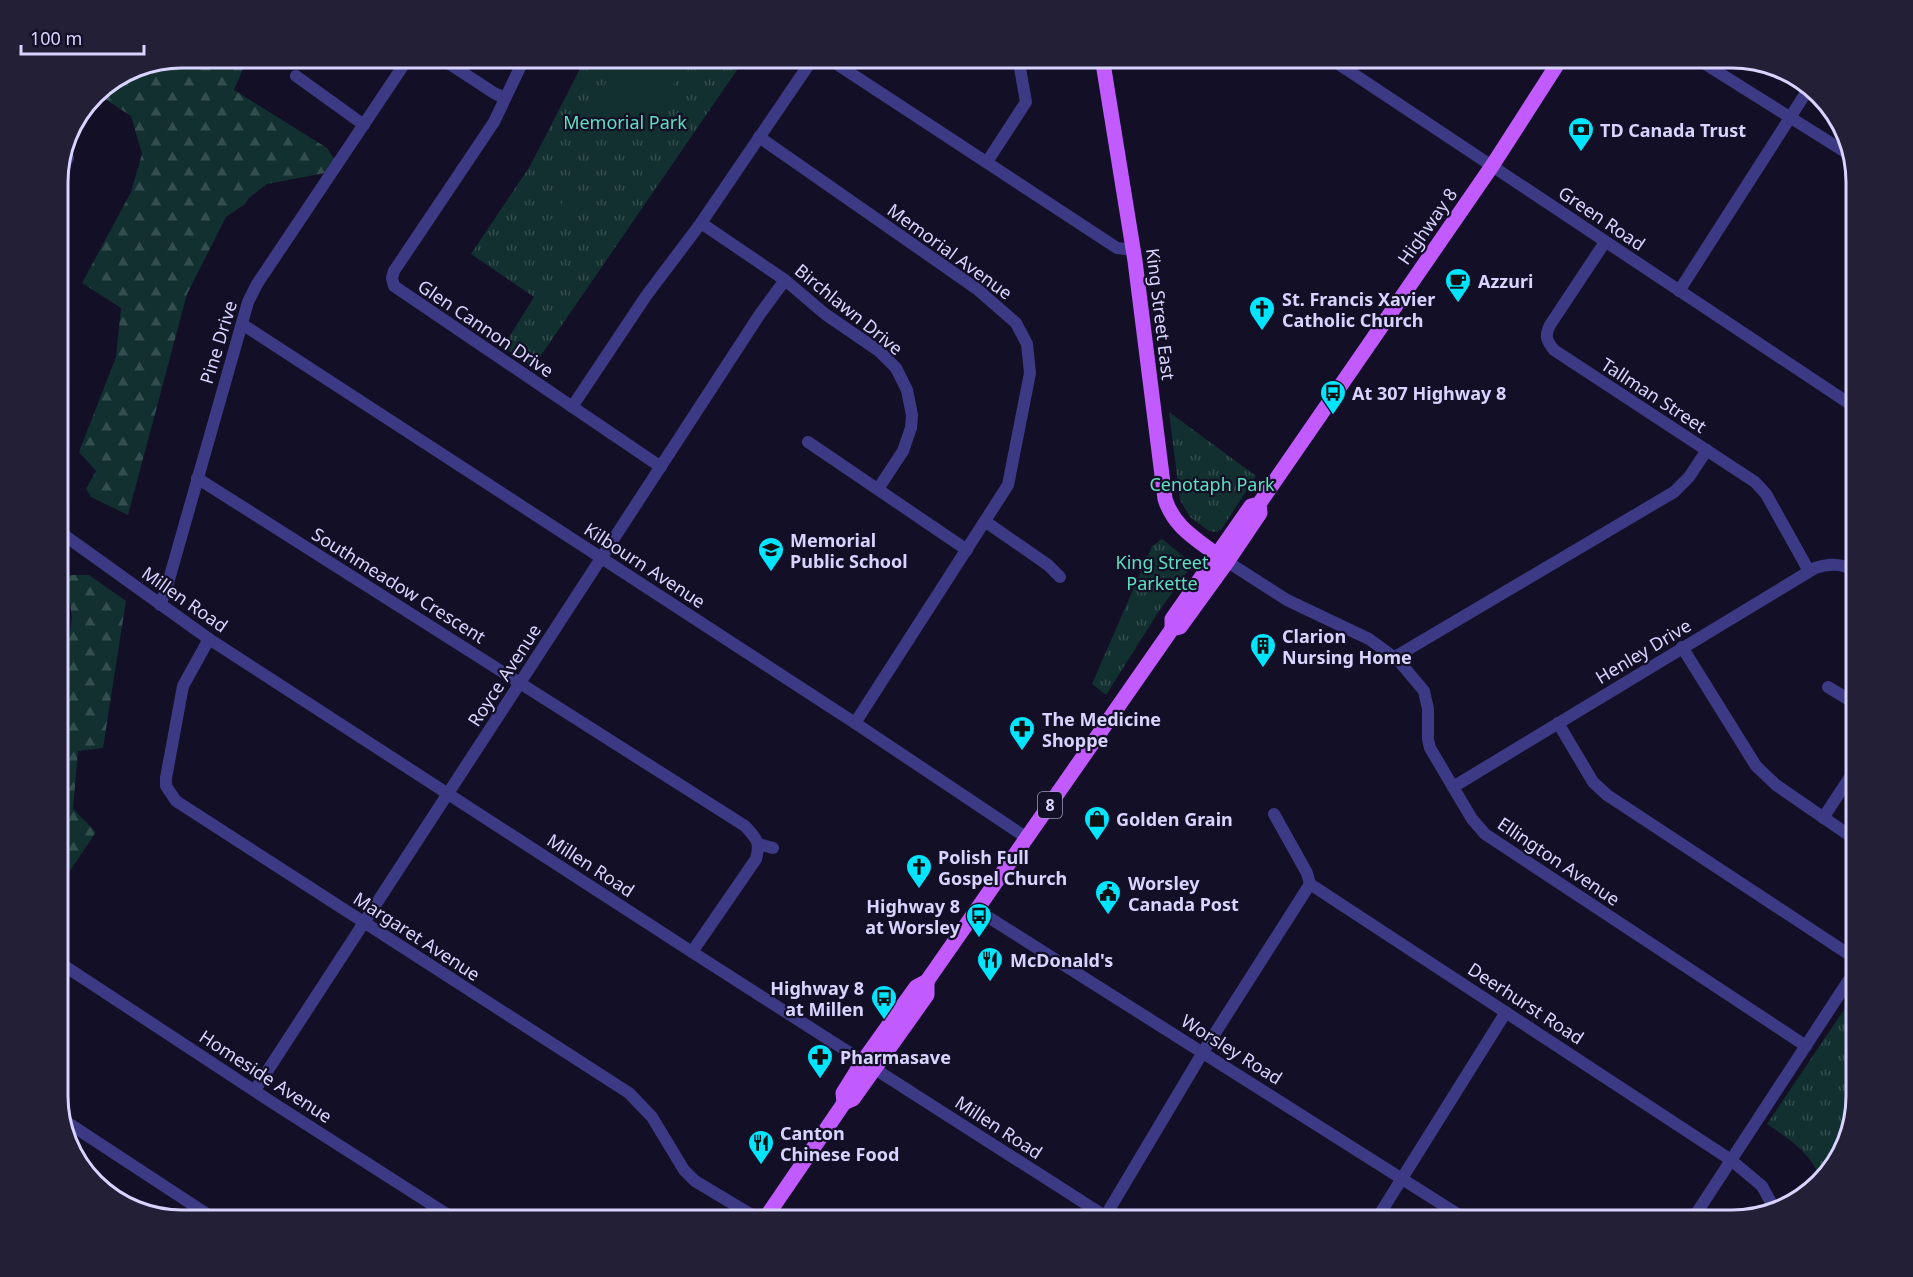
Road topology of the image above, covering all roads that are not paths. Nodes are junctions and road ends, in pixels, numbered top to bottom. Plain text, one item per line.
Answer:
1 (401, 68) edge
2 (456, 68) edge
3 (520, 68) edge
4 (806, 68) edge
5 (843, 68) edge
6 (1020, 68) edge
7 (1104, 68) edge
8 (1345, 68) edge
9 (1555, 68) edge
10 (1711, 68) edge
11 (296, 76) dead end
12 (1805, 94) edge
13 (505, 98) junction
14 (1790, 118) junction
15 (364, 125) junction
16 (759, 137) junction
17 (1840, 149) edge
18 (987, 162) junction
19 (1492, 166) junction
20 (701, 223) junction
21 (1605, 242) junction
22 (1133, 250) junction
23 (785, 280) junction
24 (1679, 291) junction
25 (242, 324) junction
26 (1846, 401) edge
27 (572, 407) junction
28 (808, 442) dead end
29 (1707, 450) junction
30 (661, 467) junction
31 (197, 478) junction
32 (878, 489) junction
33 (986, 522) junction
34 (68, 538) edge
35 (968, 549) junction
36 (602, 558) junction
37 (1222, 559) junction
38 (1846, 567) edge
39 (1809, 571) junction
40 (1060, 577) dead end
41 (160, 605) junction
42 (209, 639) junction
43 (1682, 647) junction
44 (1395, 657) junction
45 (519, 683) junction
46 (1828, 687) dead end
47 (1846, 698) edge
48 (855, 723) junction
49 (1558, 723) junction
50 (1846, 783) edge
51 (1453, 787) junction
52 (448, 794) junction
53 (1274, 813) dead end
54 (1823, 818) junction
55 (1846, 833) edge
56 (1027, 838) junction
57 (758, 844) junction
58 (773, 848) dead end
59 (1310, 884) junction
60 (976, 910) junction
61 (363, 923) junction
62 (692, 952) junction
63 (1846, 952) edge
64 (68, 968) edge
65 (1846, 984) edge
66 (1506, 1012) junction
67 (1806, 1046) junction
68 (1203, 1053) junction
69 (869, 1065) junction
70 (255, 1090) junction
71 (72, 1126) edge
72 (1731, 1160) junction
73 (1402, 1178) junction
74 (1771, 1202) edge
75 (201, 1210) edge
76 (441, 1210) edge
77 (745, 1210) edge
78 (769, 1210) edge
79 (1092, 1210) edge
80 (1111, 1210) edge
81 (1382, 1210) edge
82 (1452, 1210) edge
83 (1698, 1210) edge

1 - 15 street, Pine Drive
2 - 13 street
3 - 13 street, Glen Cannon Drive
4 - 16 street
5 - 18 street
6 - 18 street
7 - 22 main road, King Street East
8 - 19 street, Green Road
9 - 19 main road, Highway 8 / 8
10 - 14 street
11 - 15 street
12 - 14 street
13 - 27 street, Glen Cannon Drive
14 - 17 street
14 - 24 street
15 - 25 street, Pine Drive
16 - 20 street
16 - 33 street, Memorial Avenue
18 - 22 street
19 - 21 street, Green Road
19 - 37 main road, Highway 8 / 8
20 - 23 street, Birchlawn Drive
20 - 27 street
21 - 24 street, Green Road
21 - 29 street, Tallman Street
22 - 37 main road, King Street East
23 - 30 street, Royce Avenue
23 - 32 street, Birchlawn Drive
24 - 26 street, Green Road
25 - 31 street, Pine Drive
25 - 36 street, Kilbourn Avenue
27 - 30 street, Glen Cannon Drive
28 - 32 street
29 - 39 street, Tallman Street
29 - 44 street
30 - 36 street, Royce Avenue
31 - 41 street, Pine Drive
31 - 45 street, Southmeadow Crescent
32 - 35 street
33 - 35 street, Memorial Avenue
33 - 40 street
34 - 41 street, Millen Road
35 - 48 street, Memorial Avenue
36 - 45 street, Royce Avenue
36 - 48 street, Kilbourn Avenue
37 - 44 street, Ellington Avenue
37 - 56 main road, Highway 8 / 8
38 - 39 street, Henley Drive
39 - 43 street, Henley Drive
41 - 42 street, Millen Road
42 - 52 street, Millen Road
42 - 61 street, Margaret Avenue
43 - 49 street, Henley Drive
43 - 54 street
44 - 51 street, Ellington Avenue
45 - 52 street, Royce Avenue
45 - 57 street, Southmeadow Crescent
46 - 47 street
48 - 56 street, Kilbourn Avenue
49 - 51 street, Henley Drive
49 - 63 street
50 - 54 street
51 - 67 street, Ellington Avenue
52 - 61 street, Royce Avenue
52 - 62 street, Millen Road
53 - 59 street
54 - 55 street
56 - 60 main road, Highway 8 / 8
57 - 58 street
57 - 62 street
59 - 66 street, Deerhurst Road
59 - 68 street
60 - 68 street, Worsley Road
60 - 69 main road, Highway 8 / 8
61 - 70 street, Royce Avenue
61 - 77 street, Margaret Avenue
62 - 69 street, Millen Road
64 - 70 street, Homeside Avenue
65 - 67 street
66 - 72 street, Deerhurst Road
66 - 73 street
67 - 72 street
68 - 73 street, Worsley Road
68 - 80 street
69 - 78 main road, Highway 8 / 8
69 - 79 street, Millen Road
70 - 76 street, Homeside Avenue
71 - 75 street
72 - 74 street, Deerhurst Road
72 - 83 street
73 - 81 street
73 - 82 street, Worsley Road

